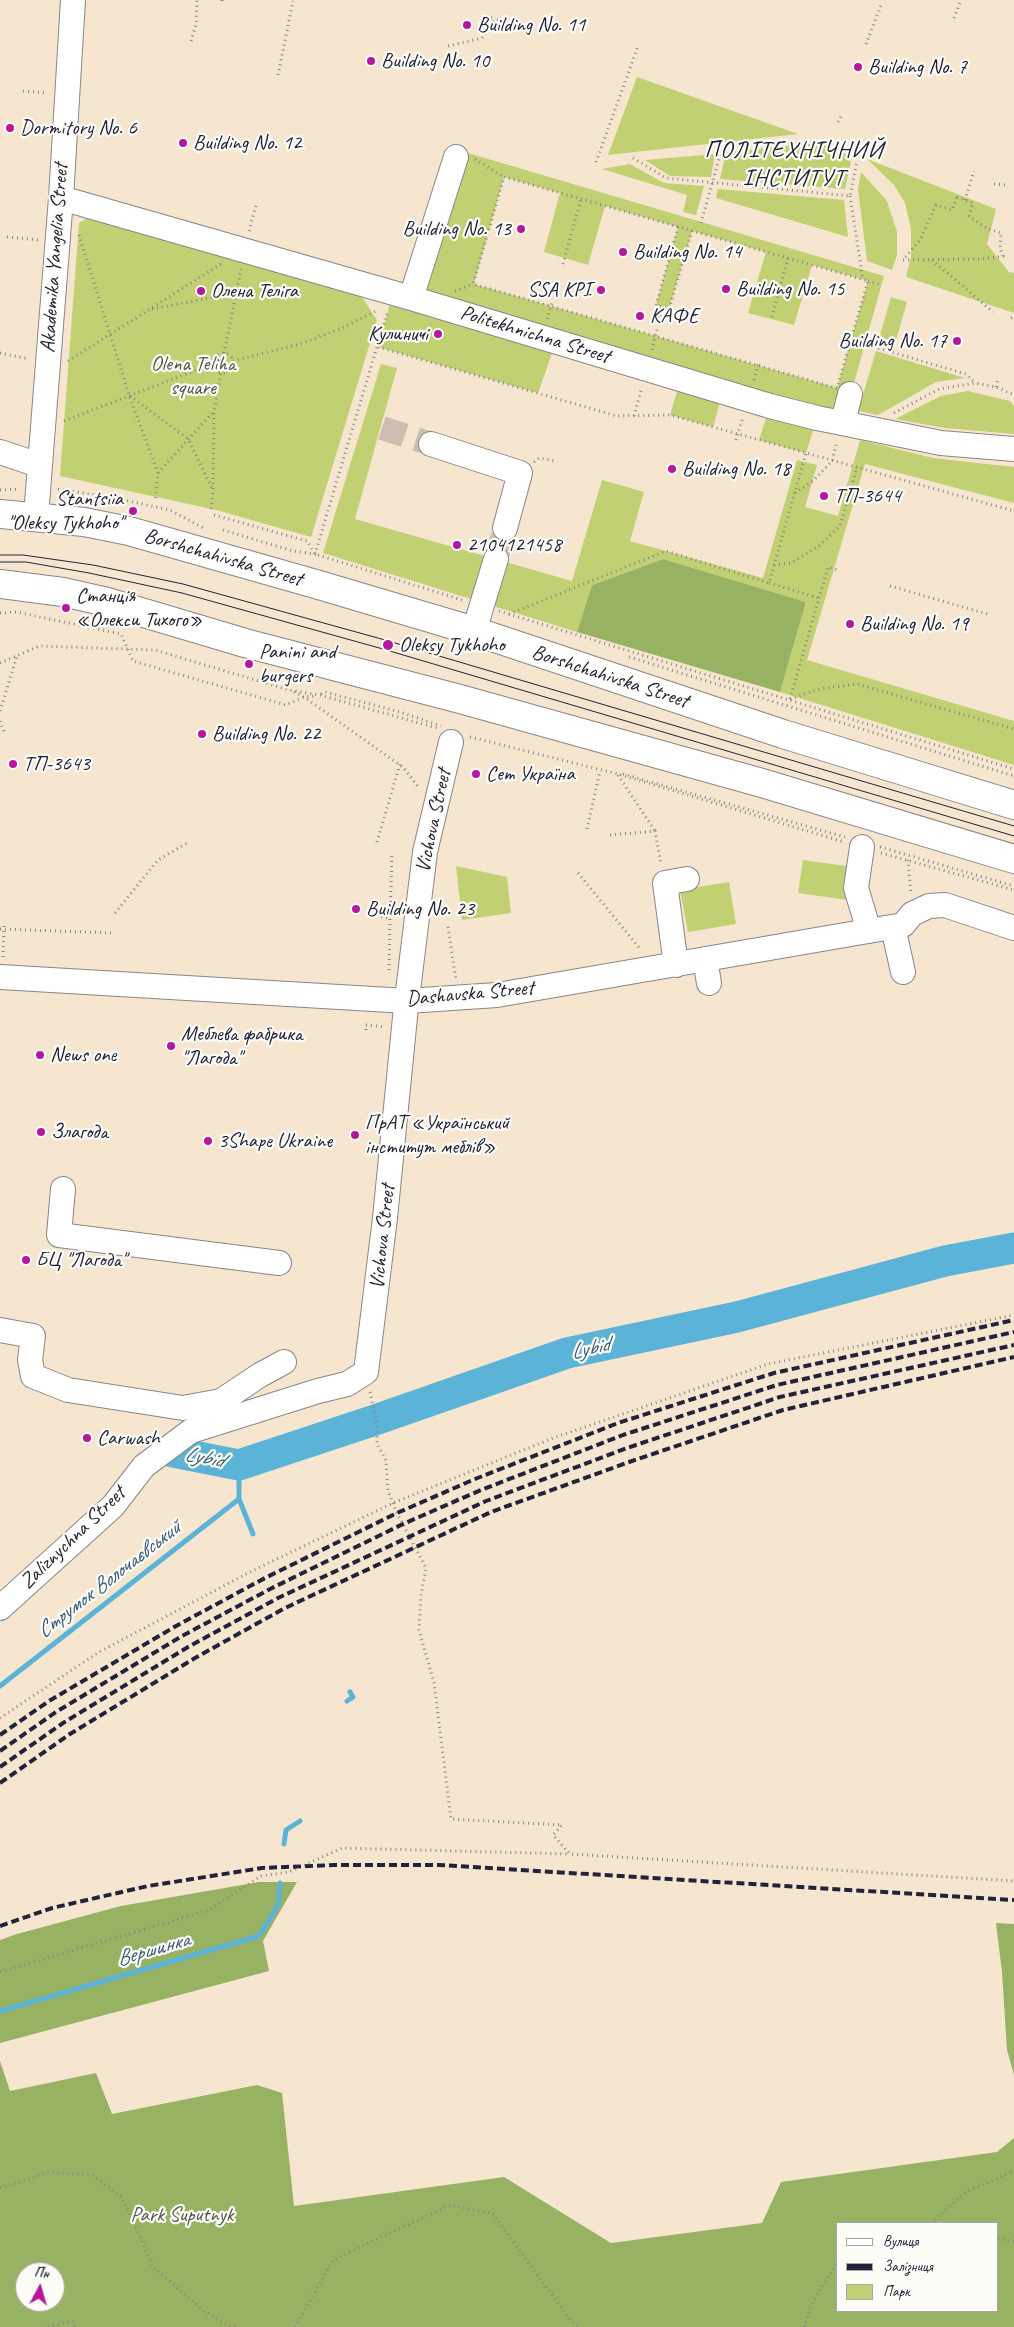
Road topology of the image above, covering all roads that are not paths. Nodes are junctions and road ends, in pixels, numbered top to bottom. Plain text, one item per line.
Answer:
1 (73, 0) edge
2 (465, 158) road end
3 (61, 198) junction
4 (411, 298) junction
5 (850, 394) dead end
6 (843, 422) junction
7 (431, 444) tunnel mouth
8 (1014, 449) edge
9 (0, 452) edge
10 (39, 465) junction
11 (0, 514) edge
12 (36, 516) junction
13 (505, 528) tunnel mouth
14 (496, 559) tunnel mouth
15 (0, 584) edge
16 (474, 632) junction
17 (452, 734) road end
18 (1014, 805) edge
19 (864, 844) road end
20 (1014, 859) edge
21 (676, 881) road end
22 (912, 915) junction
23 (1014, 928) edge
24 (868, 931) junction
25 (705, 959) junction
26 (676, 965) junction
27 (903, 972) dead end
28 (1, 977) edge
29 (709, 983) dead end
30 (406, 1001) junction
31 (63, 1189) dead end
32 (279, 1263) dead end
33 (0, 1330) edge
34 (284, 1362) dead end
35 (144, 1466) joint
36 (0, 1608) edge

1 - 3 street, Akademika Yangelia Street
2 - 4 street
3 - 4 street, Politekhnichna Street
3 - 10 street, Akademika Yangelia Street
4 - 6 street, Politekhnichna Street
5 - 6 street
6 - 8 street, Politekhnichna Street
7 - 13 street
9 - 10 street
10 - 12 street, Akademika Yangelia Street
11 - 12 main road, Borshchahivska Street
12 - 16 main road, Borshchahivska Street
14 - 16 street
15 - 20 main road
16 - 18 main road, Borshchahivska Street
17 - 30 street, Vichova Street
19 - 24 street
21 - 26 street
22 - 23 street, Dashavska Street
22 - 24 street, Dashavska Street
22 - 27 street
24 - 25 street, Dashavska Street
25 - 26 street, Dashavska Street
25 - 29 street
26 - 30 street, Dashavska Street
28 - 30 street, Dashavska Street
30 - 35 street, Vichova Street
31 - 32 street
33 - 34 street
35 - 36 street, Zaliznychna Street

